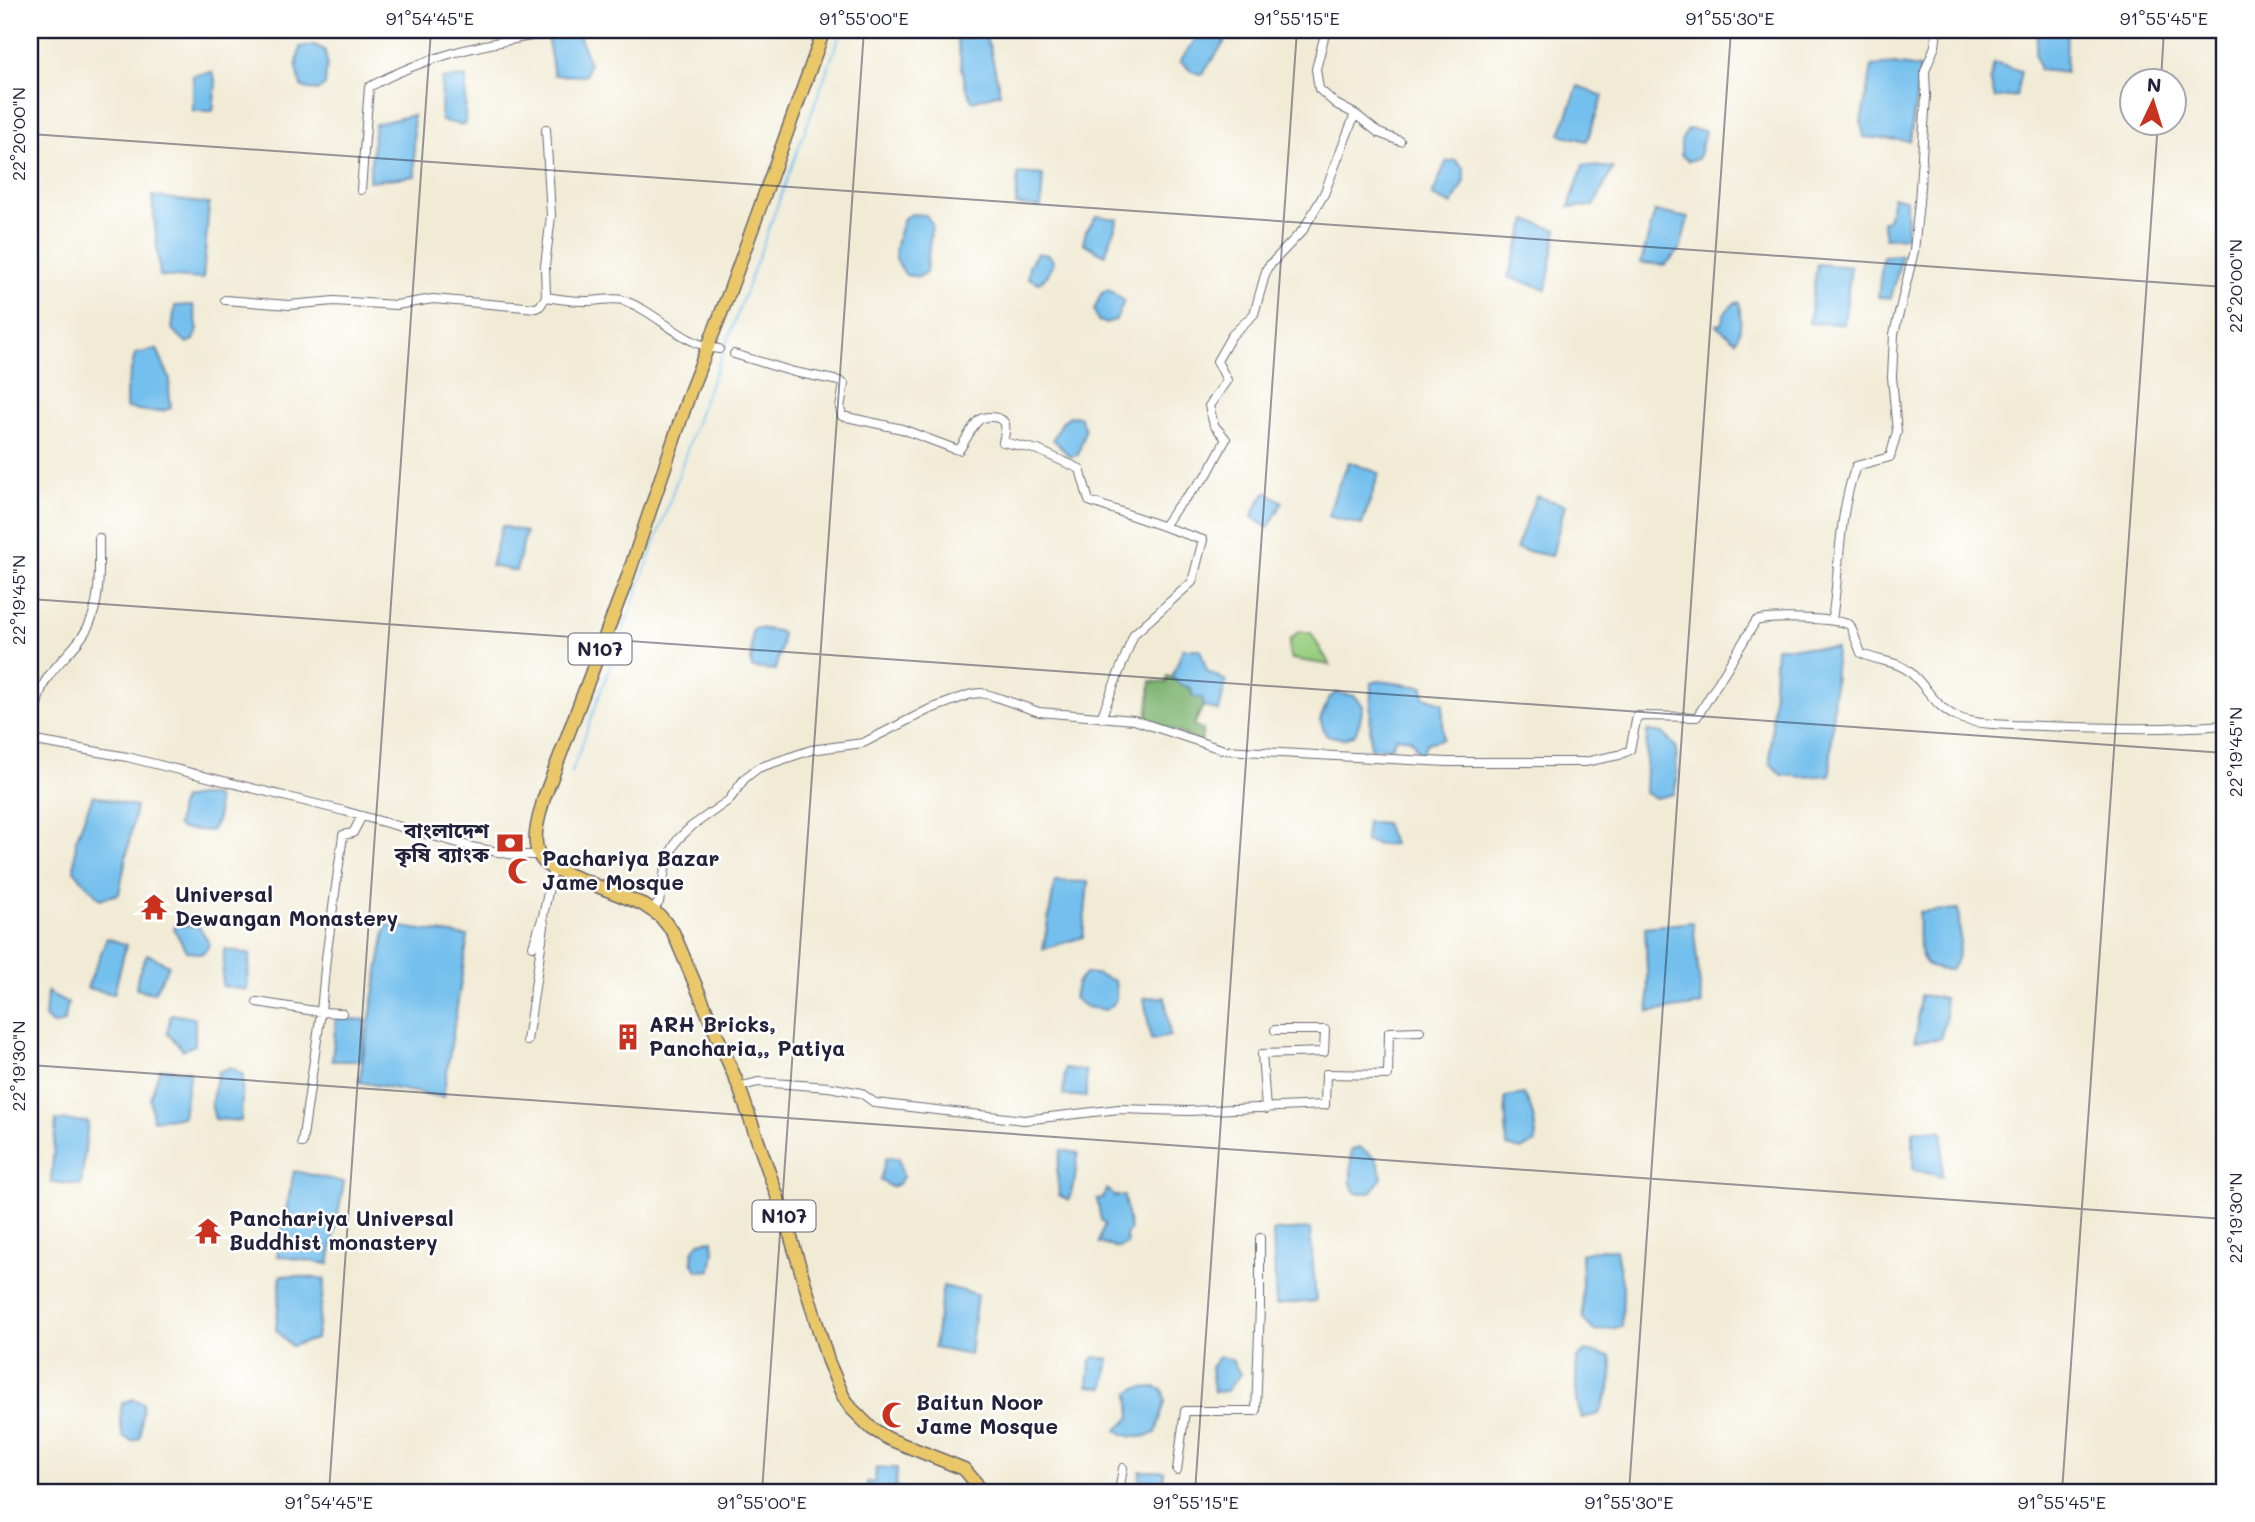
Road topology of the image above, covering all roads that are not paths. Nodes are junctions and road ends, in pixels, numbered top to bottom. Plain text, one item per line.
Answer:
1 (824, 30) edge
2 (1326, 30) edge
3 (1937, 30) edge
4 (542, 34) dead end
5 (1356, 114) junction
6 (546, 129) dead end
7 (1401, 142) dead end
8 (361, 190) dead end
9 (546, 298) junction
10 (225, 300) dead end
11 (713, 348) junction
12 (734, 354) dead end
13 (1164, 526) junction
14 (99, 538) dead end
15 (1832, 620) junction
16 (1101, 718) junction
17 (2225, 725) edge
18 (30, 740) edge
19 (362, 816) junction
20 (537, 855) junction
21 (553, 869) junction
22 (653, 910) junction
23 (543, 916) junction
24 (533, 946) dead end
25 (257, 1002) dead end
26 (321, 1012) junction
27 (342, 1013) dead end
28 (1275, 1030) dead end
29 (1420, 1031) dead end
30 (527, 1041) dead end
31 (739, 1087) junction
32 (1266, 1109) junction
33 (302, 1143) dead end
34 (1260, 1238) dead end
35 (1123, 1468) dead end
36 (1177, 1469) dead end
37 (980, 1492) edge
38 (1119, 1492) edge

1 - 11 highway, N107
2 - 5 street
3 - 15 street
4 - 8 street
5 - 7 street
5 - 13 street
6 - 9 street
9 - 10 street
9 - 11 street
11 - 20 highway, N107
12 - 13 street
13 - 16 street
14 - 18 street
15 - 16 street
15 - 17 street
16 - 22 street
18 - 19 street
19 - 20 street
19 - 26 street
20 - 21 highway, N107
21 - 22 highway, N107
21 - 23 street
22 - 31 highway, N107
23 - 24 street
23 - 30 street
25 - 26 street
26 - 27 street
26 - 33 street
28 - 32 street
29 - 32 street
31 - 32 street
31 - 37 highway, N107
34 - 36 street
35 - 38 street

